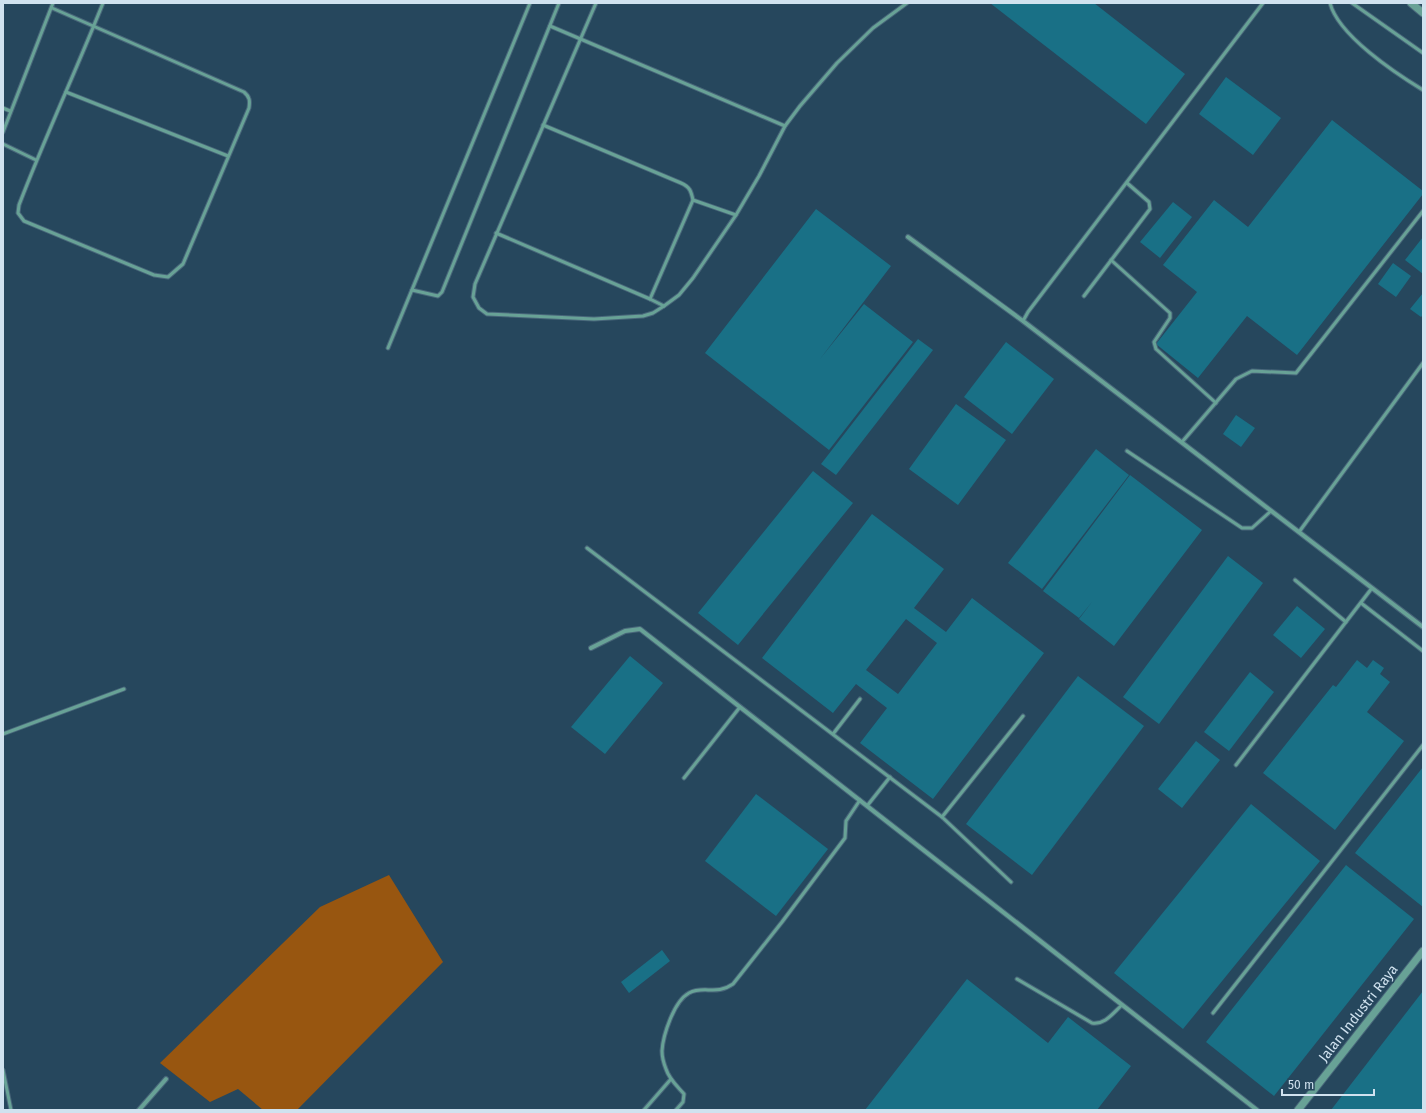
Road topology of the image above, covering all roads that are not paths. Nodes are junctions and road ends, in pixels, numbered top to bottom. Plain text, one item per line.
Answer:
1 (53, 3) edge
2 (103, 3) edge
3 (530, 3) edge
4 (559, 3) edge
5 (596, 3) edge
6 (907, 3) edge
7 (1263, 3) edge
8 (1330, 3) edge
9 (1352, 3) edge
10 (1410, 3) edge
11 (52, 8) junction
12 (1423, 13) edge
13 (94, 26) junction
14 (550, 26) junction
15 (579, 39) junction
16 (1423, 53) edge
17 (1423, 90) edge
18 (66, 92) junction
19 (3, 108) edge
20 (10, 111) junction
21 (543, 125) junction
22 (785, 126) junction
23 (3, 132) edge
24 (3, 144) edge
25 (228, 156) junction
26 (36, 160) junction
27 (1127, 183) junction
28 (693, 200) junction
29 (1423, 211) edge
30 (736, 215) junction
31 (496, 233) junction
32 (908, 237) dead end
33 (1111, 260) junction
34 (412, 290) junction
35 (1084, 296) dead end
36 (650, 299) junction
37 (664, 306) junction
38 (1023, 321) junction
39 (388, 348) dead end
40 (1423, 364) edge
41 (1216, 403) junction
42 (1182, 442) junction
43 (1126, 451) dead end
44 (1271, 511) junction
45 (1299, 532) junction
46 (587, 548) dead end
47 (1295, 580) dead end
48 (1372, 588) junction
49 (1361, 603) junction
50 (1346, 622) junction
51 (1423, 627) edge
52 (591, 648) dead end
53 (1423, 651) edge
54 (124, 689) dead end
55 (860, 699) dead end
56 (740, 707) junction
57 (1023, 716) dead end
58 (3, 734) edge
59 (833, 734) junction
60 (1423, 745) edge
61 (1236, 764) dead end
62 (890, 777) junction
63 (684, 778) dead end
64 (860, 800) junction
65 (867, 806) junction
66 (942, 817) junction
67 (1011, 882) dead end
68 (1423, 951) edge
69 (1017, 979) dead end
70 (1122, 1005) junction
71 (1213, 1013) dead end
72 (3, 1070) edge
73 (166, 1079) dead end
74 (671, 1079) junction
75 (11, 1110) edge
76 (139, 1110) edge
77 (644, 1110) edge
78 (676, 1110) edge
79 (1257, 1110) edge
80 (1298, 1110) edge

1 - 11 lane
2 - 13 lane
3 - 34 lane
4 - 14 lane
5 - 15 lane
6 - 22 lane
7 - 27 lane
8 - 17 lane
9 - 16 lane
10 - 12 street
11 - 13 lane
11 - 20 lane
13 - 18 lane
13 - 25 lane
14 - 15 lane
14 - 34 lane
15 - 21 lane
15 - 22 lane
18 - 25 lane
18 - 26 lane
19 - 20 lane
20 - 23 lane
21 - 28 lane
21 - 31 lane
22 - 30 lane
24 - 26 lane
25 - 26 lane
27 - 33 lane
27 - 38 lane
28 - 30 lane
28 - 36 lane
29 - 41 lane
30 - 37 lane
31 - 36 lane
31 - 37 lane
32 - 38 street
33 - 35 lane
33 - 41 lane
34 - 39 lane
36 - 37 lane
38 - 42 street
40 - 45 lane
41 - 42 lane
42 - 44 street
43 - 44 lane
44 - 45 street
45 - 48 street
46 - 59 lane
47 - 50 lane
48 - 49 lane
48 - 51 street
49 - 50 lane
49 - 53 lane
50 - 61 lane
52 - 56 street
54 - 58 lane
55 - 59 lane
56 - 63 lane
56 - 64 street
57 - 66 lane
59 - 62 lane
60 - 71 lane
62 - 65 lane
62 - 66 lane
64 - 65 street
64 - 74 lane
65 - 70 street
66 - 67 lane
68 - 80 street, Jalan Industri Raya
69 - 70 lane
70 - 79 street
72 - 75 lane
73 - 76 street
74 - 77 lane
74 - 78 lane

